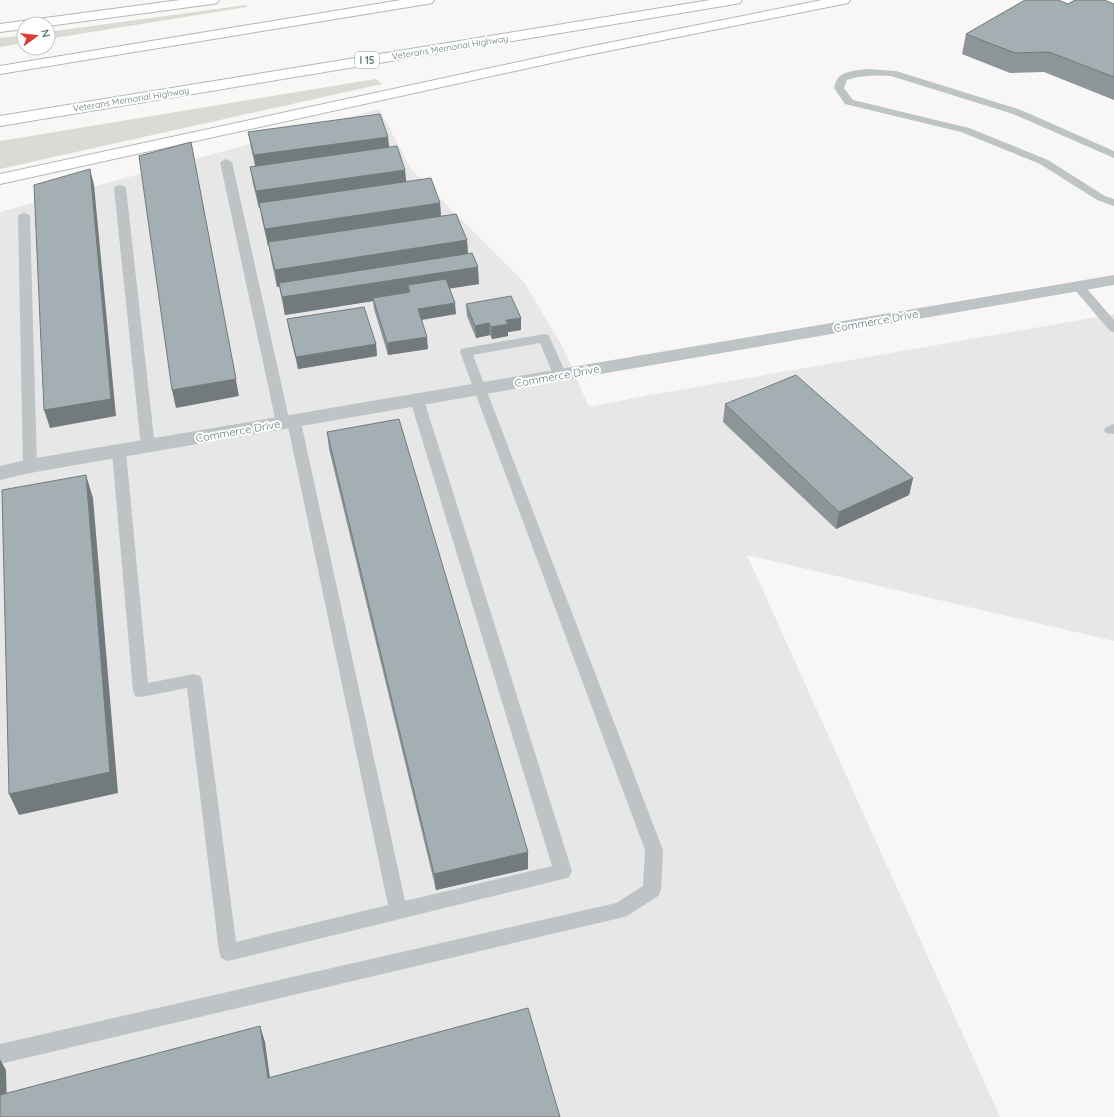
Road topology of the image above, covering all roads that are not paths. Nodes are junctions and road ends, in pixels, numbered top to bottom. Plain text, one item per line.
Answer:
1 (212, 0) edge
2 (428, 0) edge
3 (735, 0) edge
4 (843, 0) edge
5 (56, 20) edge
6 (16, 26) edge
7 (0, 28) edge
8 (0, 70) edge
9 (0, 121) edge
10 (1114, 155) edge
11 (226, 162) dead end
12 (0, 179) edge
13 (120, 188) dead end
14 (1114, 204) edge
15 (24, 216) dead end
16 (1114, 280) edge
17 (1078, 286) junction
18 (1114, 328) edge
19 (560, 376) junction
20 (479, 390) junction
21 (417, 400) junction
22 (289, 422) junction
23 (148, 447) junction
24 (119, 452) junction
25 (30, 466) junction
26 (0, 473) edge
27 (398, 911) junction
28 (0, 1054) edge

1 - 5 highway
2 - 8 highway
3 - 9 highway, Veterans Memorial Highway / I 15
4 - 12 highway
6 - 7 highway
10 - 14 lane
11 - 22 lane
13 - 23 lane
15 - 25 lane
16 - 17 street, Commerce Drive
17 - 18 lane
17 - 19 street, Commerce Drive
19 - 20 street, Commerce Drive
19 - 20 lane
20 - 21 street, Commerce Drive
20 - 28 lane
21 - 22 street, Commerce Drive
21 - 27 lane
22 - 23 street, Commerce Drive
22 - 27 lane
23 - 24 street, Commerce Drive
24 - 25 street, Commerce Drive
24 - 27 lane
25 - 26 street, Commerce Drive

